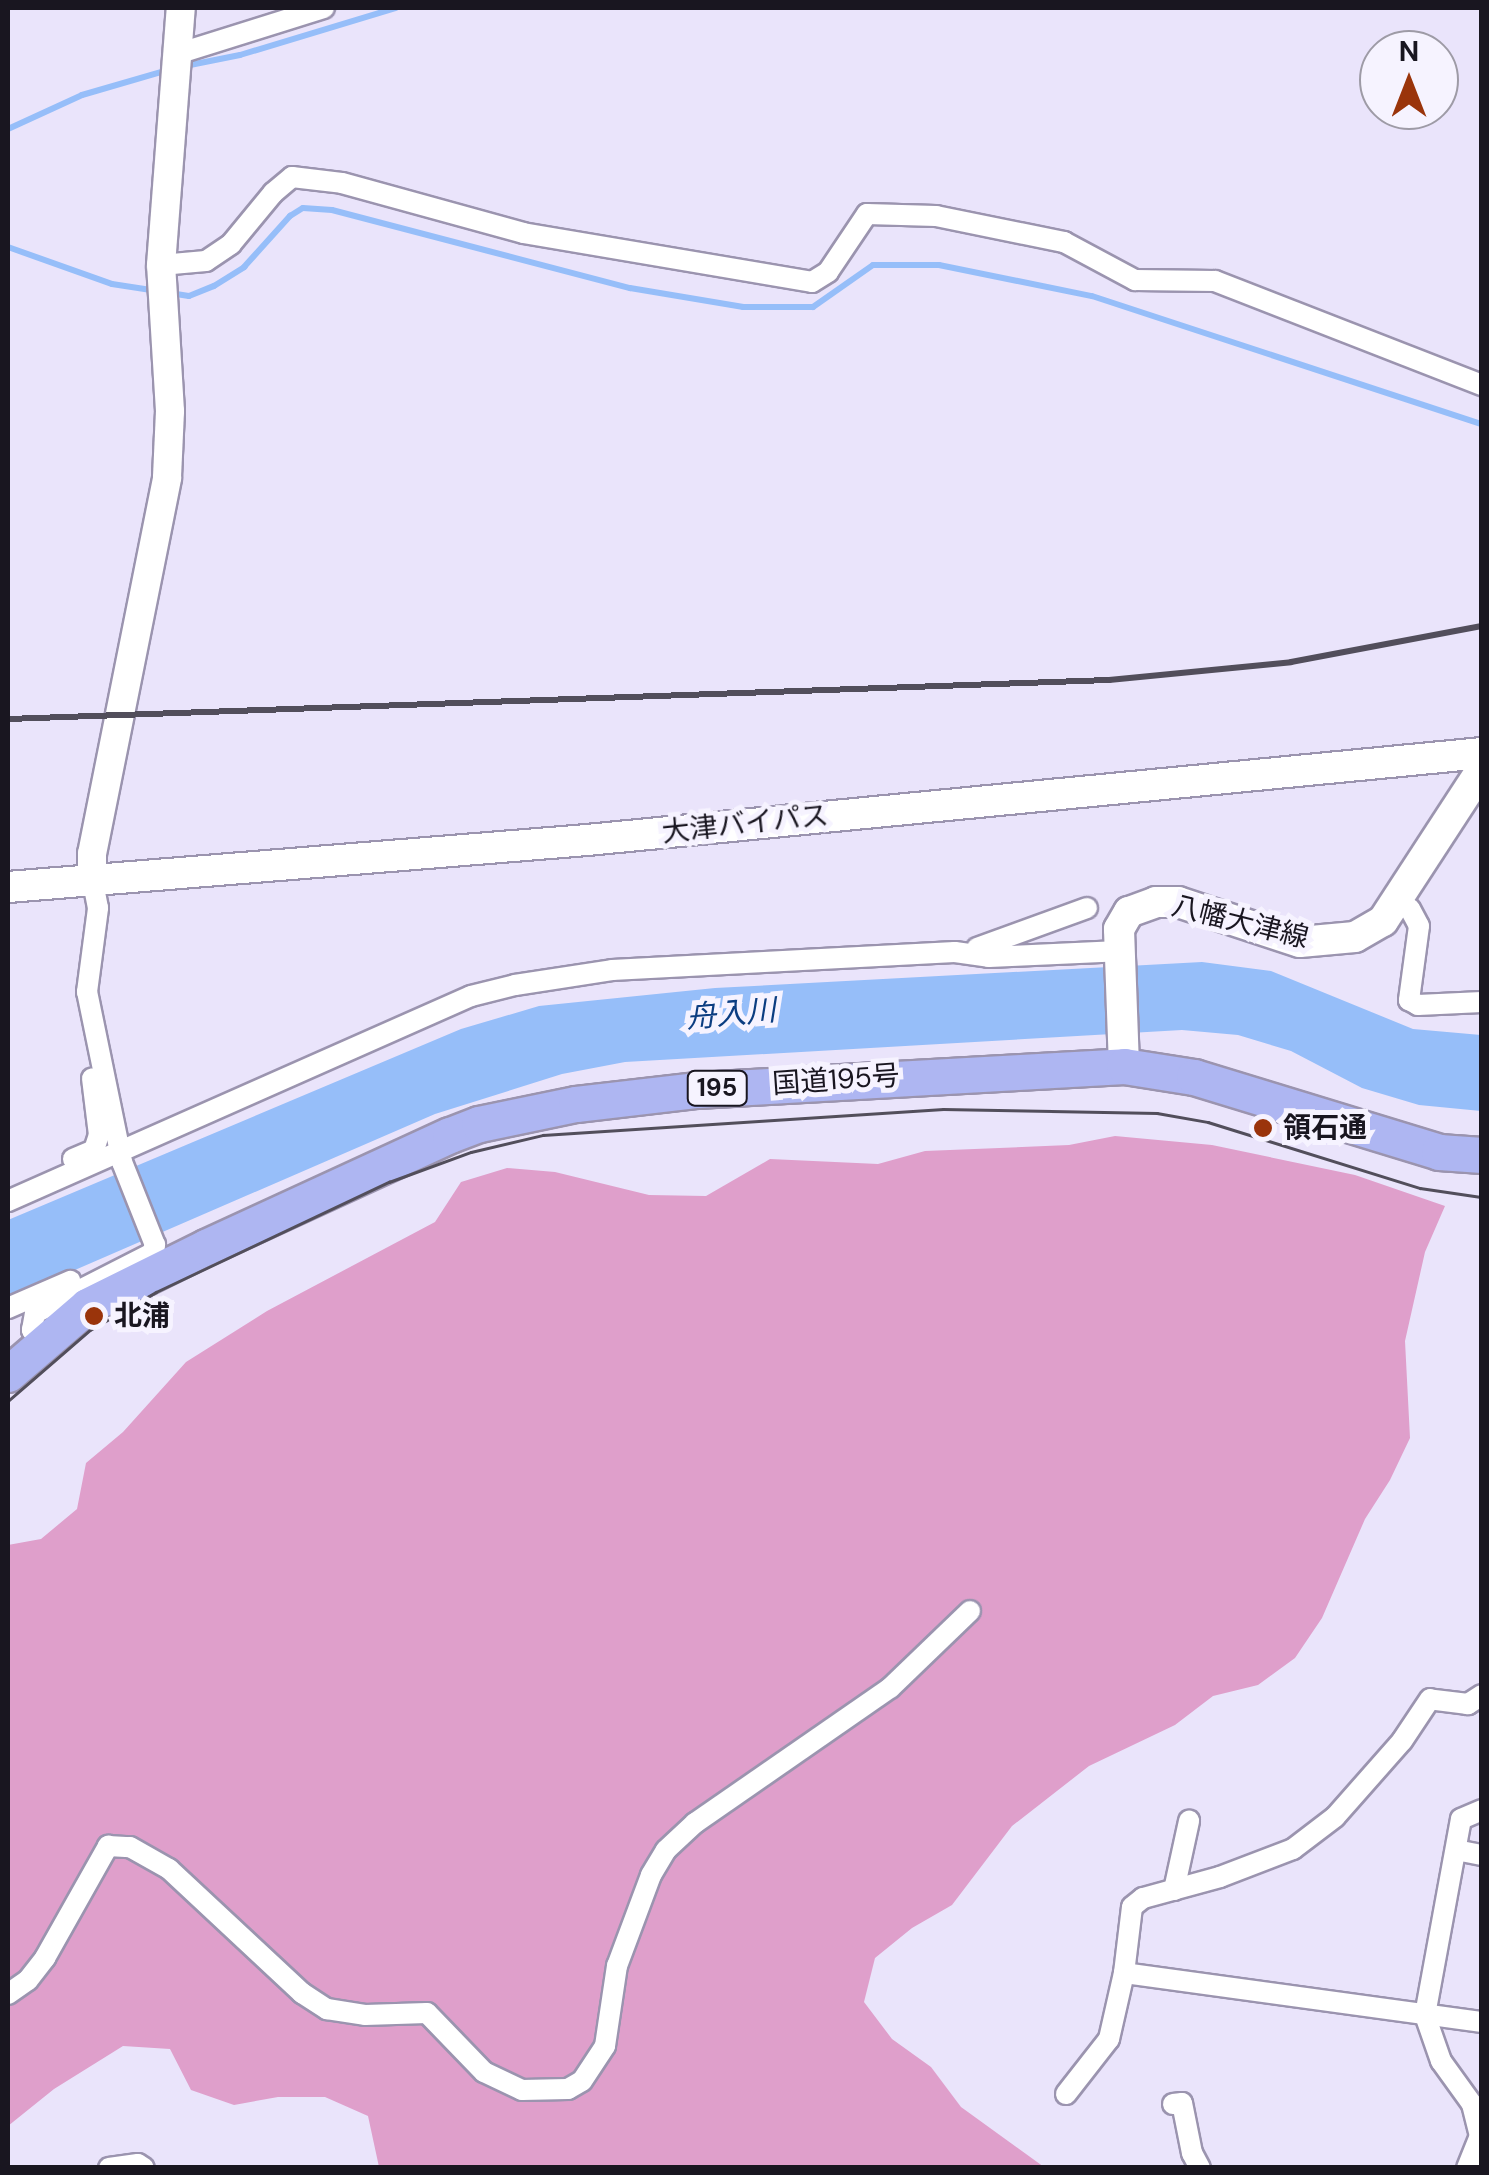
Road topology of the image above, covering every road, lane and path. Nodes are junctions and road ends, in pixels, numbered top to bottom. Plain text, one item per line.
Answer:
1 (181, 8) edge
2 (324, 8) edge
3 (177, 54) junction
4 (161, 265) junction
5 (1482, 385) edge
6 (1482, 753) edge
7 (1482, 769) edge
8 (92, 878) junction
9 (8, 887) edge
10 (1397, 899) junction
11 (1087, 908) dead end
12 (955, 952) junction
13 (1120, 955) junction
14 (89, 1002) junction
15 (1482, 1002) edge
16 (1124, 1051) junction
17 (1482, 1154) edge
18 (122, 1156) junction
19 (8, 1186) edge
20 (8, 1201) edge
21 (155, 1242) junction
22 (8, 1308) edge
23 (41, 1343) junction
24 (8, 1374) edge
25 (970, 1611) dead end
26 (1482, 1695) edge
27 (1482, 1810) edge
28 (1190, 1821) dead end
29 (1456, 1850) junction
30 (1482, 1854) edge
31 (1174, 1890) junction
32 (1124, 1973) junction
33 (8, 1994) edge
34 (1424, 2015) junction
35 (1482, 2022) edge
36 (1066, 2094) dead end
37 (1173, 2104) dead end
38 (1479, 2121) edge
39 (108, 2168) edge
40 (144, 2168) edge
41 (1200, 2168) edge
42 (1467, 2168) edge

1 - 3 street
2 - 3 street
3 - 4 street
4 - 5 street
4 - 8 street
6 - 8 main road, 大津バイパス
7 - 10 main road, 八幡大津線
8 - 9 main road, 大津バイパス
8 - 14 street
10 - 13 main road, 八幡大津線
10 - 15 street
11 - 12 street
12 - 13 street
12 - 18 street
13 - 16 main road, 八幡大津線
14 - 18 street
14 - 19 street
16 - 17 highway, 国道195号 / 195
16 - 23 highway, 国道195号 / 195
18 - 20 street
18 - 21 street
21 - 22 street
21 - 23 street
23 - 24 highway, 国道195号 / 195
25 - 33 street
26 - 31 street
27 - 29 street
28 - 31 street
29 - 30 street
29 - 34 street
31 - 32 street
32 - 34 street
32 - 36 street
34 - 35 street
34 - 38 street
37 - 41 street
38 - 42 street
39 - 40 street

